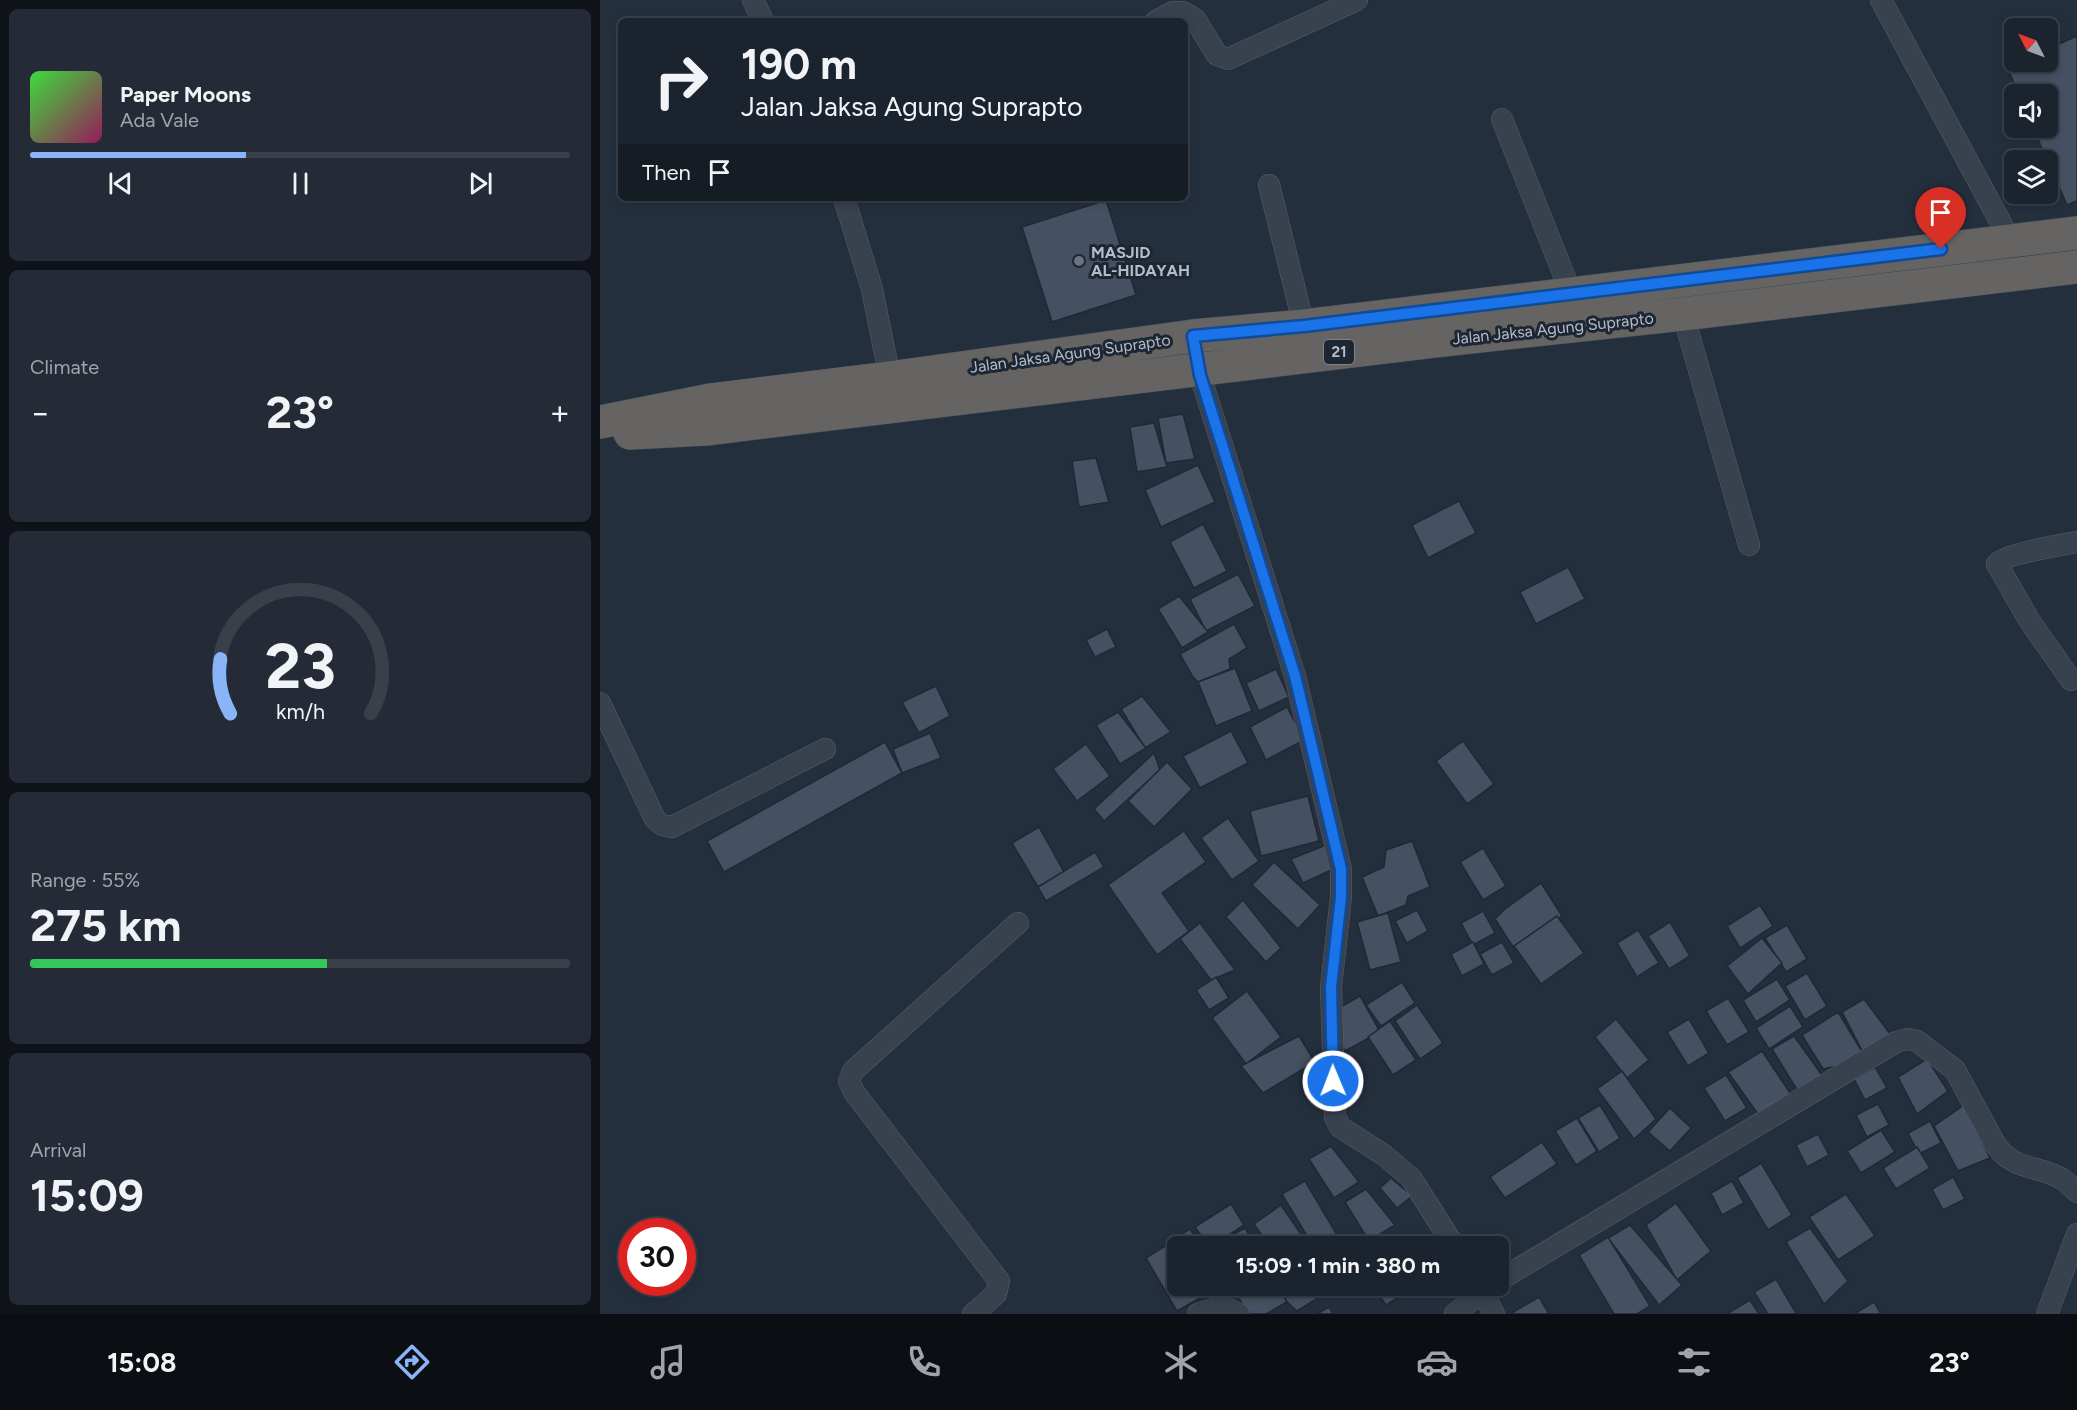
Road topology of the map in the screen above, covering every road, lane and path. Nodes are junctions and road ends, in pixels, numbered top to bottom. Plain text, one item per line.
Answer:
1 (753, 0) edge
2 (1357, 0) edge
3 (1881, 0) edge
4 (762, 18) edge
5 (1162, 18) edge
6 (1502, 118) dead end
7 (1269, 185) dead end
8 (845, 201) edge
9 (2077, 233) edge
10 (2011, 240) junction
11 (2077, 267) edge
12 (2026, 273) junction
13 (1571, 293) junction
14 (1683, 314) junction
15 (1304, 326) junction
16 (1193, 336) junction
17 (1199, 368) junction
18 (890, 378) junction
19 (600, 422) edge
20 (600, 434) edge
21 (2077, 542) edge
22 (1749, 545) dead end
23 (2071, 680) dead end
24 (600, 703) edge
25 (825, 749) dead end
26 (1018, 923) dead end
27 (2077, 1192) edge
28 (2077, 1234) edge
29 (1448, 1236) edge
30 (1509, 1273) edge
31 (1476, 1296) edge
32 (1490, 1296) edge
33 (973, 1314) edge
34 (1198, 1314) edge
35 (1239, 1314) edge
36 (1455, 1314) edge
37 (1494, 1314) edge
38 (2046, 1314) edge

1 - 4 street
2 - 5 street
3 - 10 street
6 - 13 street
7 - 15 street
8 - 18 street
9 - 10 highway, Jalan Jaksa Agung Suprapto / 21
10 - 12 street
10 - 13 highway, Jalan Jaksa Agung Suprapto / 21
11 - 12 highway, Jalan Jaksa Agung Suprapto / 21
12 - 14 highway, Jalan Jaksa Agung Suprapto / 21
13 - 15 highway, Jalan Jaksa Agung Suprapto / 21
14 - 17 highway, Jalan Jaksa Agung Suprapto / 21
14 - 22 street
15 - 16 highway, Jalan Jaksa Agung Suprapto / 21
16 - 17 street
16 - 18 highway, Jalan Jaksa Agung Suprapto / 21
17 - 20 highway, Jalan Jaksa Agung Suprapto / 21
17 - 29 street
18 - 19 highway, Jalan Jaksa Agung Suprapto / 21
21 - 23 street
24 - 25 street
26 - 33 street
27 - 30 street
28 - 38 street
31 - 36 street
32 - 37 street
34 - 35 street

